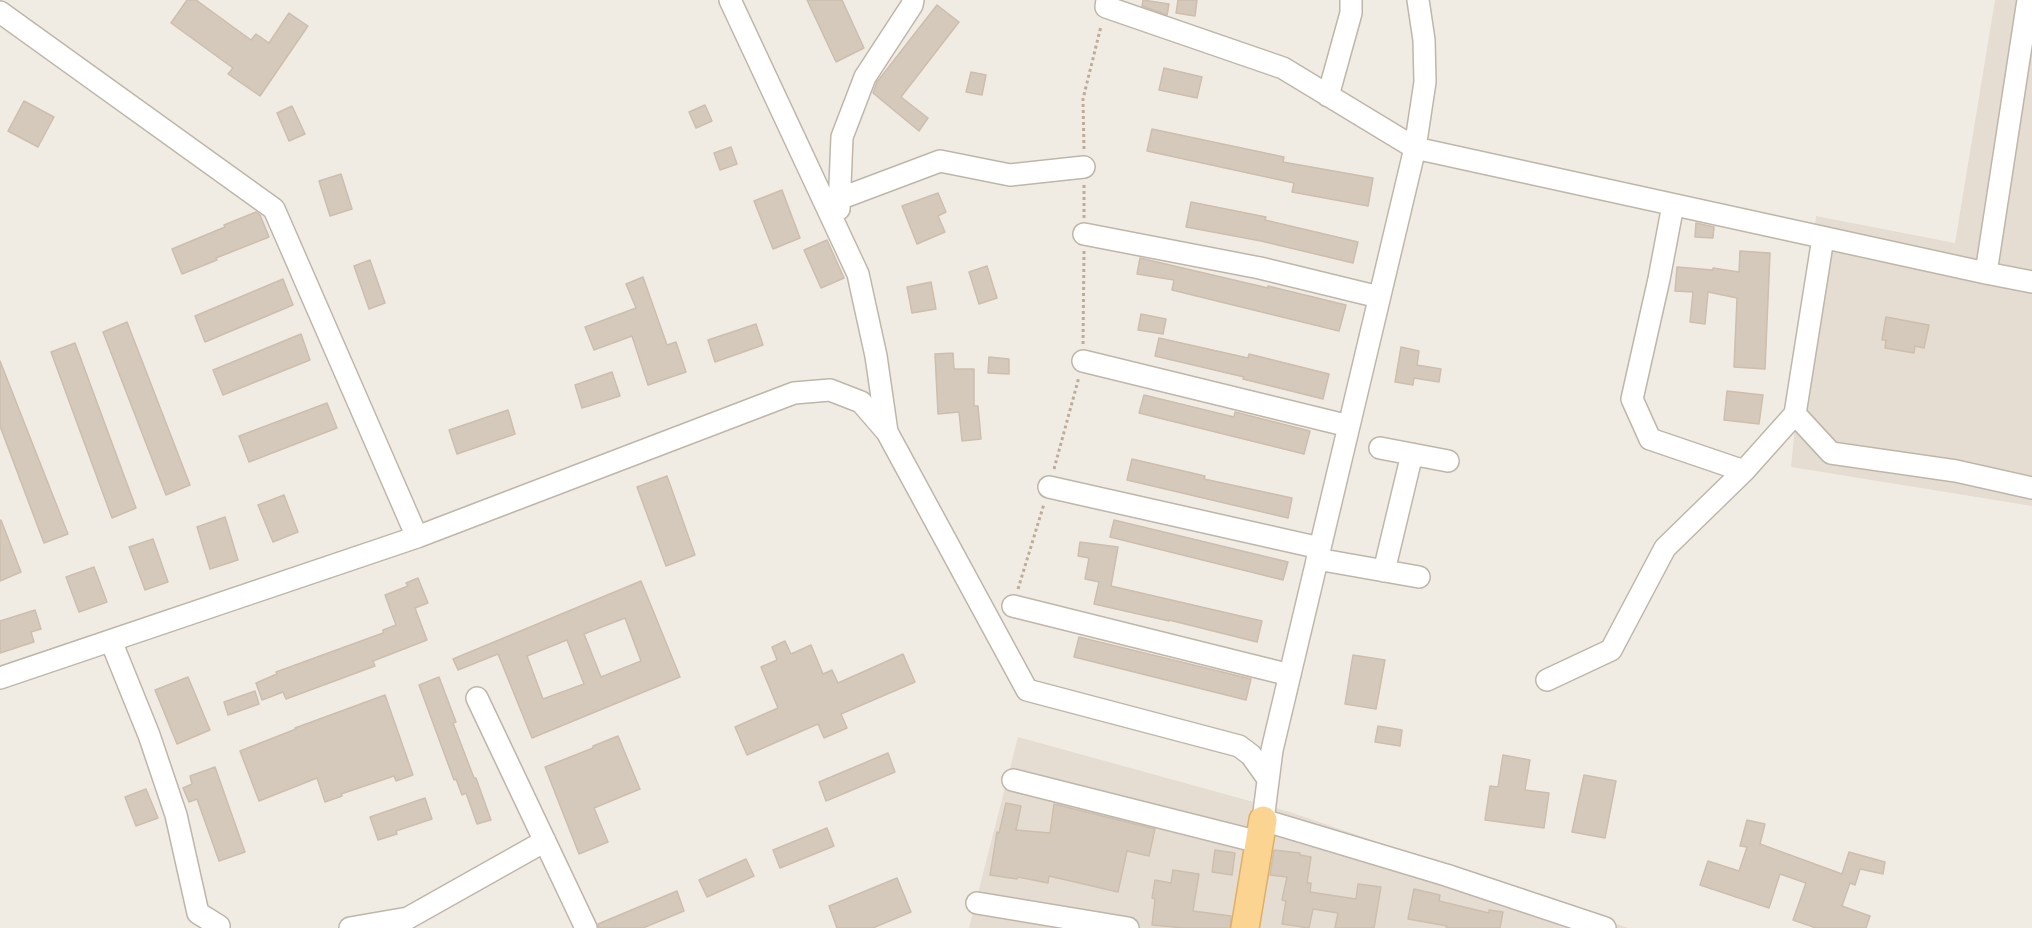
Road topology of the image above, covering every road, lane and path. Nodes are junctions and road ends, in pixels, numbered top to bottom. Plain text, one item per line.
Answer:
1 (730, 0) edge
2 (913, 0) edge
3 (1351, 0) edge
4 (1418, 0) edge
5 (2028, 0) edge
6 (1106, 3) edge
7 (0, 12) edge
8 (1328, 96) junction
9 (1415, 148) junction
10 (1084, 167) junction
11 (839, 199) junction
12 (1672, 205) junction
13 (838, 231) junction
14 (1084, 234) junction
15 (1823, 238) junction
16 (1986, 273) junction
17 (2032, 282) edge
18 (1379, 297) junction
19 (1083, 361) junction
20 (1795, 414) junction
21 (1349, 426) junction
22 (887, 432) junction
23 (1380, 448) dead end
24 (1412, 454) junction
25 (1448, 461) dead end
26 (1744, 471) junction
27 (1049, 487) junction
28 (2032, 488) edge
29 (417, 537) junction
30 (1319, 553) junction
31 (1384, 571) junction
32 (1419, 577) dead end
33 (1013, 606) joint
34 (111, 641) junction
35 (1290, 675) junction
36 (0, 678) edge
37 (1547, 680) dead end
38 (477, 698) dead end
39 (1278, 726) junction
40 (1239, 746) junction
41 (1268, 779) junction
42 (1013, 780) dead end
43 (1261, 831) junction
44 (545, 841) junction
45 (977, 903) dead end
46 (224, 927) edge
47 (350, 928) edge
48 (586, 928) edge
49 (1128, 928) edge
50 (1245, 928) edge
51 (1605, 928) edge

1 - 13 street
2 - 11 street
3 - 8 street
4 - 9 street
5 - 16 street
6 - 8 street
6 - 10 path
7 - 29 street
8 - 9 street
9 - 12 street
9 - 18 street
10 - 11 street
10 - 14 path
11 - 13 street
12 - 15 street
12 - 26 street
13 - 22 street
14 - 18 street
14 - 19 path
15 - 16 street
15 - 20 street
16 - 17 street
18 - 21 street
19 - 21 street
19 - 27 path
20 - 26 street
20 - 28 street
21 - 30 street
22 - 29 street
22 - 40 street
23 - 24 street
24 - 25 street
24 - 31 street
26 - 37 street
27 - 30 street
27 - 33 path
29 - 34 street
30 - 31 street
30 - 35 street
31 - 32 street
33 - 35 street
34 - 36 street
34 - 46 street
35 - 39 street
38 - 44 street
39 - 40 street
39 - 41 street
40 - 41 street
41 - 43 street
42 - 43 street
43 - 50 main road
43 - 51 street
44 - 47 street
44 - 48 street
45 - 49 street

